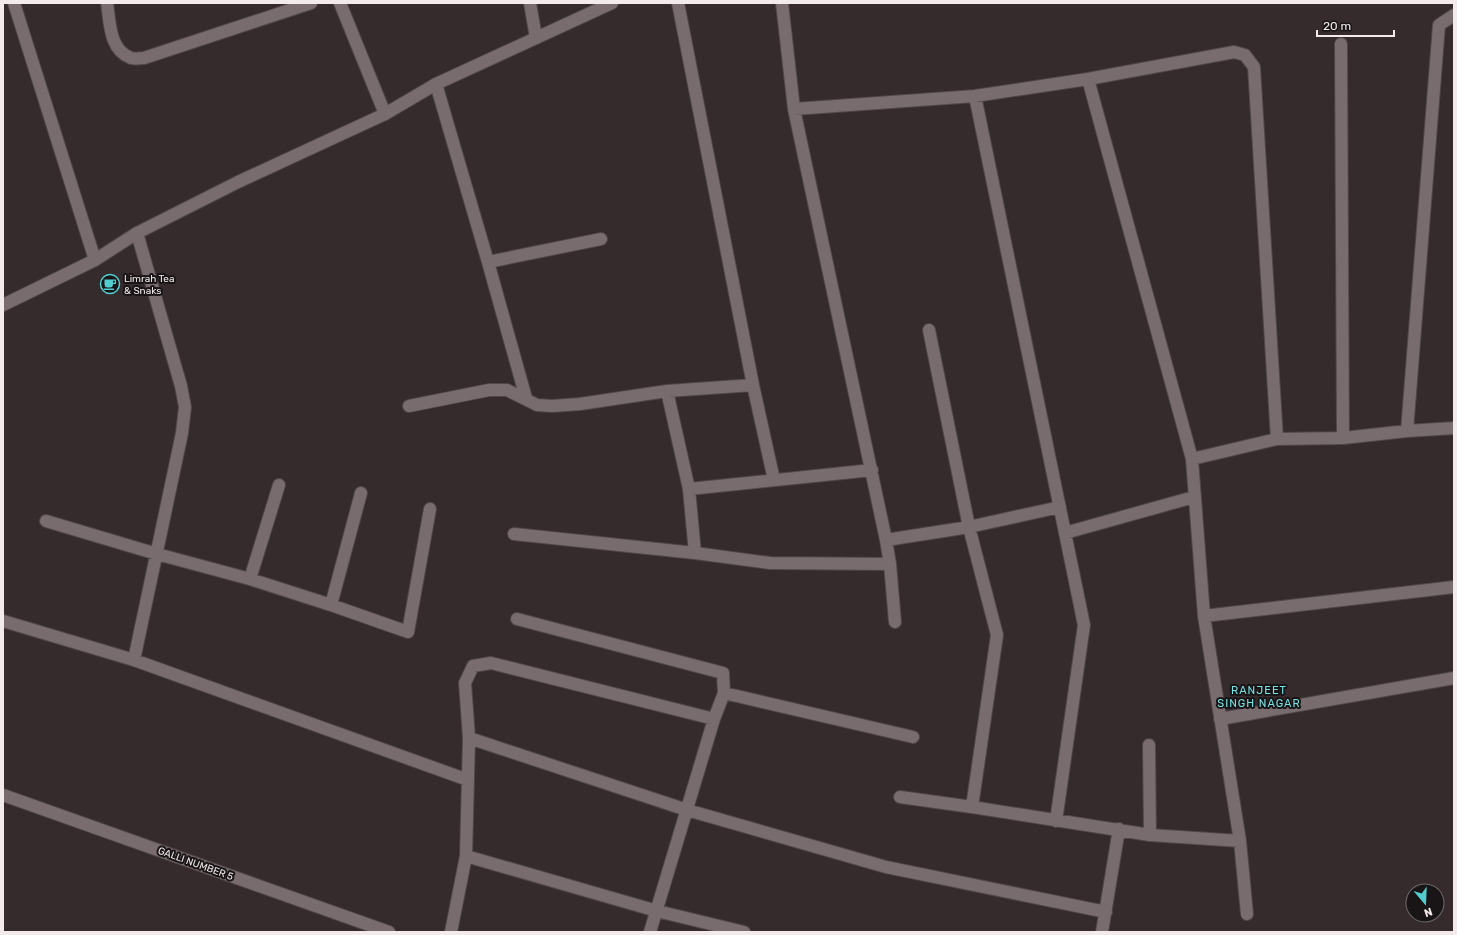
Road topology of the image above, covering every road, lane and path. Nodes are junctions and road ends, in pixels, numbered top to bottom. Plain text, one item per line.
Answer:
1 (14, 3) edge
2 (107, 3) edge
3 (311, 3) edge
4 (340, 3) edge
5 (530, 3) edge
6 (612, 3) edge
7 (678, 3) edge
8 (782, 3) edge
9 (1454, 14) edge
10 (536, 38) junction
11 (1341, 44) dead end
12 (1088, 79) junction
13 (436, 84) junction
14 (975, 96) junction
15 (794, 109) junction
16 (385, 114) junction
17 (137, 233) junction
18 (601, 239) dead end
19 (95, 260) junction
20 (488, 262) junction
21 (3, 305) edge
22 (929, 330) dead end
23 (753, 385) junction
24 (667, 391) junction
25 (526, 398) junction
26 (409, 406) dead end
27 (1454, 428) edge
28 (1407, 430) junction
29 (1343, 438) junction
30 (1277, 439) junction
31 (1192, 459) junction
32 (872, 470) junction
33 (774, 480) junction
34 (279, 485) dead end
35 (689, 489) junction
36 (361, 493) dead end
37 (1194, 497) junction
38 (1060, 507) junction
39 (430, 509) dead end
40 (46, 521) dead end
41 (969, 527) junction
42 (514, 534) dead end
43 (1065, 534) junction
44 (886, 540) junction
45 (695, 553) junction
46 (157, 554) junction
47 (890, 564) junction
48 (250, 579) junction
49 (1454, 587) edge
50 (332, 605) junction
51 (1204, 616) junction
52 (517, 619) dead end
53 (3, 621) edge
54 (895, 622) dead end
55 (134, 660) junction
56 (1454, 678) edge
57 (724, 693) junction
58 (714, 719) junction
59 (1220, 719) junction
60 (913, 737) dead end
61 (469, 738) junction
62 (1149, 745) dead end
63 (468, 780) junction
64 (3, 795) edge
65 (900, 797) dead end
66 (972, 807) junction
67 (687, 810) junction
68 (1056, 821) junction
69 (1119, 829) junction
70 (1150, 835) junction
71 (1240, 841) junction
72 (466, 856) junction
73 (657, 911) junction
74 (1106, 912) junction
75 (1247, 914) dead end
76 (389, 932) edge
77 (451, 932) edge
78 (650, 932) edge
79 (744, 932) edge
80 (1102, 932) edge

1 - 19 street
2 - 3 street
4 - 16 street
5 - 10 street
6 - 10 street
7 - 23 street
8 - 15 street
9 - 28 street
10 - 13 street
11 - 29 street
12 - 14 street
12 - 30 street
12 - 31 street
13 - 16 street
13 - 20 street
14 - 15 street
14 - 38 street
15 - 32 street
16 - 17 street
17 - 19 street
17 - 46 street
18 - 20 street
19 - 21 street
20 - 25 street
22 - 41 street
23 - 24 street
23 - 33 street
24 - 25 street
24 - 35 street
25 - 26 street
27 - 28 street
28 - 29 street
29 - 30 street
30 - 31 street
31 - 37 street
32 - 33 street
32 - 44 street
33 - 35 street
34 - 48 street
35 - 45 street
36 - 50 street
37 - 43 street
37 - 51 street
38 - 41 street
38 - 43 street
39 - 50 street
40 - 46 street
41 - 44 street
41 - 66 street
42 - 45 street
43 - 68 street
44 - 47 street
45 - 47 street
46 - 48 street
46 - 55 street
47 - 54 street
48 - 50 street
49 - 51 street
51 - 59 street
52 - 57 street
53 - 55 street
55 - 63 street
56 - 59 street
57 - 58 street
57 - 60 street
58 - 61 street
58 - 67 street
59 - 71 street
61 - 63 street
61 - 67 street
62 - 70 street
63 - 72 street
64 - 76 street, GALLI NUMBER 5
65 - 66 street
66 - 68 street
67 - 73 street
67 - 74 street
68 - 69 street
69 - 70 street
69 - 74 street
70 - 71 street
71 - 75 street
72 - 73 street
72 - 77 street
73 - 78 street
73 - 79 street
74 - 80 street

